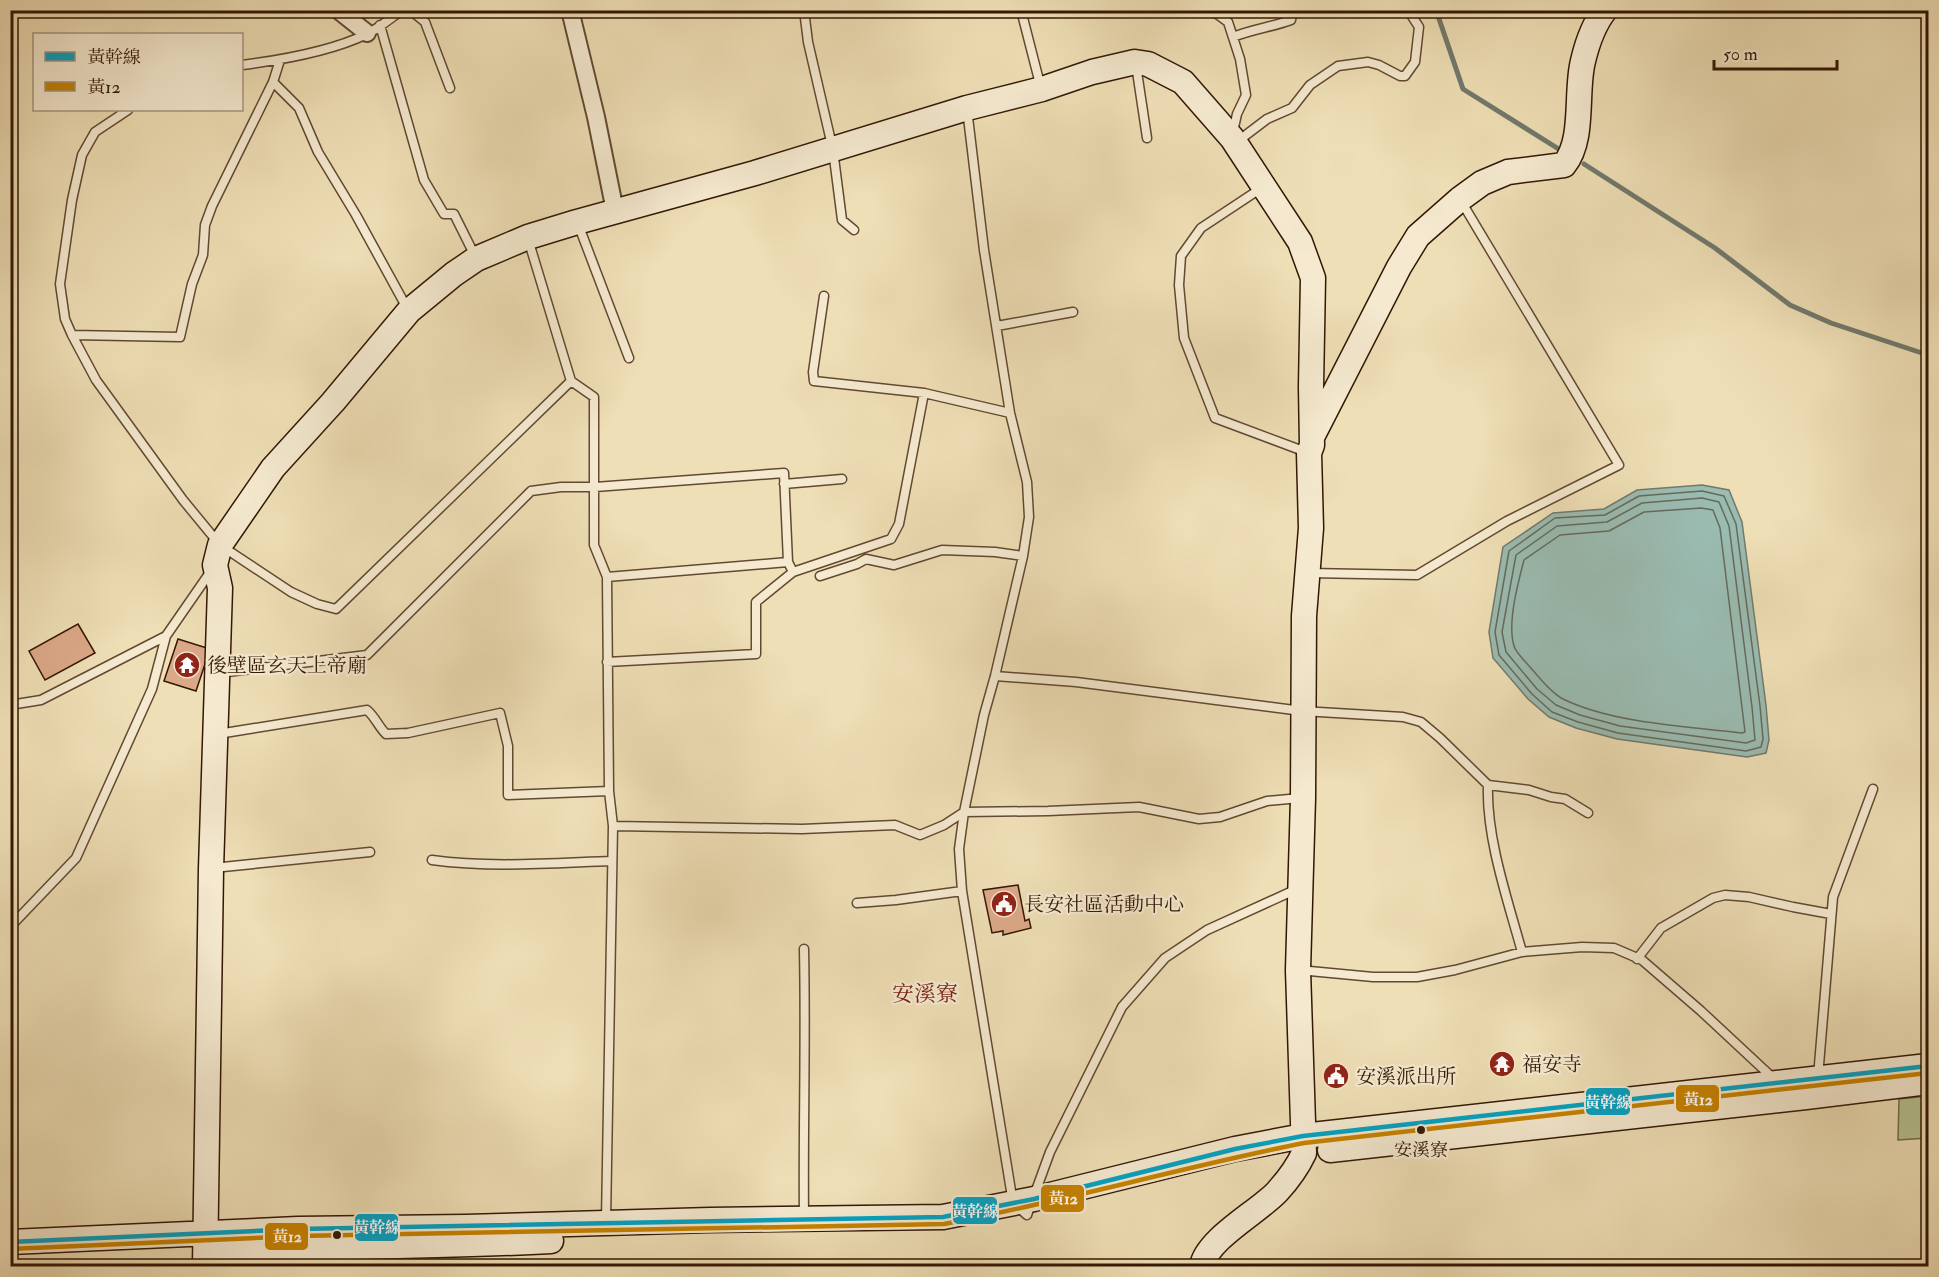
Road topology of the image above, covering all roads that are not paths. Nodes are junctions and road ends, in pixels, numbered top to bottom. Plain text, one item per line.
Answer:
1 (338, 10) edge
2 (402, 10) edge
3 (410, 10) edge
4 (570, 10) edge
5 (804, 10) edge
6 (1021, 10) edge
7 (1202, 10) edge
8 (1293, 10) edge
9 (1408, 10) edge
10 (1605, 10) edge
11 (374, 29) junction
12 (1233, 37) junction
13 (280, 60) junction
14 (1135, 62) junction
15 (243, 65) edge
16 (273, 82) junction
17 (450, 88) dead end
18 (1042, 89) junction
19 (967, 108) junction
20 (126, 111) edge
21 (1147, 138) dead end
22 (1233, 141) junction
23 (832, 150) junction
24 (1263, 187) junction
25 (1460, 199) junction
26 (615, 211) junction
27 (577, 222) junction
28 (854, 230) dead end
29 (528, 237) junction
30 (476, 259) junction
31 (824, 296) dead end
32 (409, 311) junction
33 (1073, 312) dead end
34 (997, 326) junction
35 (72, 335) junction
36 (629, 358) dead end
37 (571, 381) junction
38 (924, 393) junction
39 (1010, 413) junction
40 (1310, 445) junction
41 (842, 479) dead end
42 (784, 484) junction
43 (595, 487) junction
44 (218, 555) junction
45 (1023, 556) junction
46 (788, 562) junction
47 (792, 572) junction
48 (1308, 573) junction
49 (820, 576) dead end
50 (607, 578) junction
51 (166, 636) junction
52 (607, 662) junction
53 (217, 673) junction
54 (995, 676) junction
55 (10, 705) edge
56 (1302, 711) junction
57 (214, 735) junction
58 (1488, 785) junction
59 (1873, 789) dead end
60 (609, 791) junction
61 (1303, 798) junction
62 (964, 812) junction
63 (1588, 813) dead end
64 (613, 826) junction
65 (370, 852) dead end
66 (432, 860) dead end
67 (612, 861) junction
68 (211, 869) junction
69 (1302, 887) junction
70 (962, 891) junction
71 (857, 903) dead end
72 (1831, 914) junction
73 (10, 927) edge
74 (804, 949) dead end
75 (1522, 952) junction
76 (1637, 959) junction
77 (1298, 970) junction
78 (1929, 1066) edge
79 (1929, 1082) edge
80 (1778, 1083) junction
81 (1812, 1087) junction
82 (1303, 1145) junction
83 (1025, 1206) junction
84 (804, 1219) junction
85 (606, 1223) junction
86 (10, 1242) edge
87 (298, 1248) edge
88 (205, 1251) edge
89 (10, 1258) edge
90 (1202, 1266) edge

1 - 11 street
2 - 11 lane
3 - 17 lane
4 - 26 street
5 - 23 lane
6 - 18 lane
7 - 12 lane
8 - 12 lane
9 - 22 lane
10 - 25 street
11 - 13 lane
11 - 30 lane
12 - 22 lane
13 - 15 lane
13 - 16 lane
14 - 18 street
14 - 21 lane
14 - 22 street
16 - 32 lane
16 - 35 lane
18 - 19 street
19 - 23 street
19 - 34 lane
20 - 35 lane
22 - 24 street
23 - 26 street
23 - 28 lane
24 - 40 street
24 - 40 lane
25 - 40 street
25 - 48 lane
26 - 27 street
27 - 29 street
27 - 36 lane
29 - 30 street
29 - 37 lane
30 - 32 street
31 - 38 lane
32 - 44 street
33 - 34 lane
34 - 39 lane
35 - 44 lane
37 - 43 lane
37 - 44 lane
38 - 39 lane
38 - 47 lane
39 - 45 lane
40 - 48 street
41 - 42 lane
42 - 43 lane
42 - 46 lane
43 - 50 lane
43 - 53 lane
44 - 51 lane
44 - 53 street
45 - 49 lane
45 - 54 lane
46 - 47 lane
46 - 50 lane
47 - 52 lane
48 - 56 street
50 - 52 lane
51 - 55 lane
51 - 73 lane
52 - 60 lane
53 - 57 street
54 - 56 lane
54 - 62 lane
56 - 58 lane
56 - 61 street
57 - 60 lane
57 - 68 street
58 - 63 lane
58 - 75 lane
59 - 72 lane
60 - 64 lane
61 - 62 lane
61 - 69 street
62 - 64 lane
62 - 70 lane
64 - 67 lane
65 - 68 lane
66 - 67 lane
67 - 85 lane
68 - 88 street
69 - 77 street
69 - 83 lane
70 - 71 lane
70 - 83 lane
72 - 76 lane
72 - 81 lane
74 - 84 lane
75 - 76 lane
75 - 77 lane
76 - 80 lane
77 - 82 street
78 - 81 street
79 - 81 street
80 - 81 street
80 - 82 street
81 - 82 street
82 - 83 street
82 - 90 street
83 - 84 street
83 - 87 street
84 - 85 street
85 - 87 street
86 - 88 street
87 - 88 street
88 - 89 street

